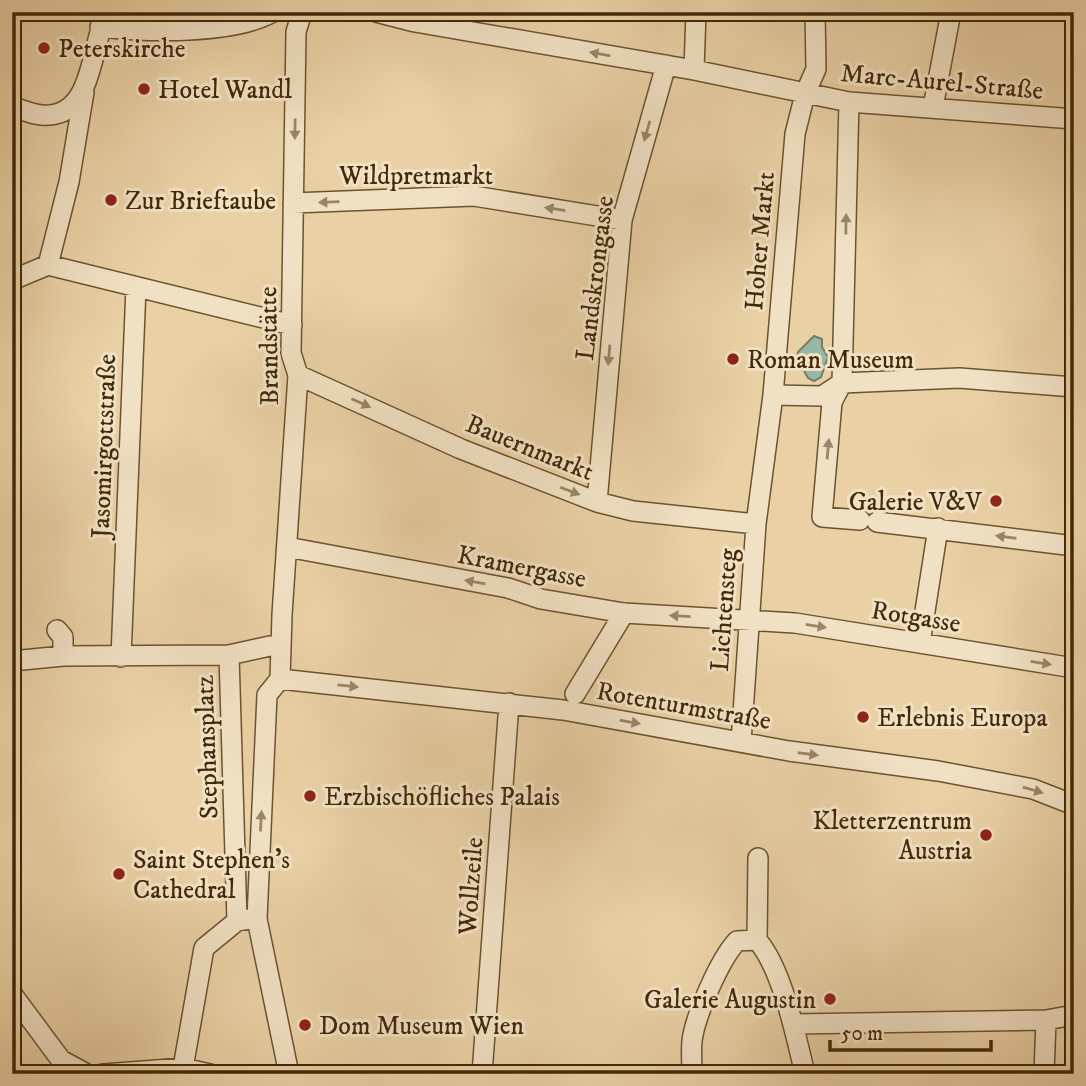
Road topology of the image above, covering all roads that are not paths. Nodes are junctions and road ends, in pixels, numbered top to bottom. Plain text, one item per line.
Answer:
1 (273, 12) edge
2 (302, 12) edge
3 (376, 12) edge
4 (696, 12) edge
5 (815, 12) edge
6 (951, 12) edge
7 (416, 17) edge
8 (104, 20) edge
9 (666, 65) junction
10 (694, 71) junction
11 (84, 92) junction
12 (805, 94) junction
13 (849, 102) junction
14 (12, 107) edge
15 (933, 107) junction
16 (1074, 119) edge
17 (293, 203) junction
18 (622, 220) junction
19 (48, 265) junction
20 (12, 280) edge
21 (136, 288) junction
22 (292, 325) junction
23 (298, 375) junction
24 (842, 383) junction
25 (1074, 387) edge
26 (772, 394) junction
27 (597, 502) junction
28 (756, 524) junction
29 (938, 528) junction
30 (1074, 546) edge
31 (287, 547) junction
32 (624, 612) junction
33 (748, 620) junction
34 (57, 630) dead end
35 (920, 643) junction
36 (270, 646) dead end
37 (229, 655) junction
38 (63, 656) junction
39 (121, 657) junction
40 (12, 661) edge
41 (1074, 668) edge
42 (280, 679) junction
43 (575, 694) dead end
44 (509, 703) junction
45 (741, 742) junction
46 (1074, 806) edge
47 (758, 858) dead end
48 (257, 919) junction
49 (237, 921) junction
50 (757, 940) junction
51 (12, 994) edge
52 (1074, 1015) edge
53 (1046, 1020) junction
54 (794, 1024) junction
55 (183, 1068) junction
56 (87, 1074) edge
57 (103, 1074) edge
58 (210, 1074) edge
59 (289, 1074) edge
60 (482, 1074) edge
61 (692, 1074) edge
62 (805, 1074) edge
63 (1044, 1074) edge

1 - 8 street
2 -> 17 street, Brandstätte
3 - 7 street, Marc-Aurel-Straße
4 - 10 street
5 - 12 street, Hoher Markt
6 - 15 street
9 -> 7 street, Marc-Aurel-Straße
8 - 11 street
9 - 10 street, Marc-Aurel-Straße
9 -> 18 street, Landskrongasse
10 - 12 street, Marc-Aurel-Straße
11 - 14 street
11 - 19 street
12 - 13 street, Marc-Aurel-Straße
12 - 26 street, Hoher Markt
13 - 15 street, Marc-Aurel-Straße
24 -> 13 street
15 - 16 street, Marc-Aurel-Straße
18 -> 17 street, Wildpretmarkt
17 - 22 street, Brandstätte
18 -> 27 street, Landskrongasse
19 - 20 street
19 - 21 street
21 - 22 street
21 - 39 street, Jasomirgottstraße
22 - 23 street, Brandstätte
23 -> 27 street, Bauernmarkt
23 - 31 street, Brandstätte
24 - 25 street
24 - 26 street
29 -> 24 street
26 - 28 street, Hoher Markt
27 - 28 street, Bauernmarkt
28 - 33 street, Lichtensteg
30 -> 29 street
29 - 35 street
32 -> 31 street, Kramergasse
31 - 42 street, Brandstätte
33 -> 32 street, Kramergasse
32 - 43 street
33 -> 35 street, Rotgasse
33 - 45 street, Lichtensteg
34 - 38 street
35 -> 41 street, Rotgasse
36 - 37 street, Stephansplatz
37 - 39 street, Stephansplatz
37 - 49 street, Stephansplatz
38 - 39 street, Stephansplatz
38 - 40 street, Stephansplatz
42 -> 44 street, Rotenturmstraße
48 -> 42 street
44 -> 45 street, Rotenturmstraße
44 - 60 street, Wollzeile
45 -> 46 street, Rotenturmstraße
47 - 50 street
48 - 49 street
48 - 59 street
49 - 55 street
50 - 54 street
50 - 61 street
51 - 56 street
52 - 53 street
53 - 54 street
53 - 63 street
54 - 62 street
55 - 57 street
55 - 58 street

